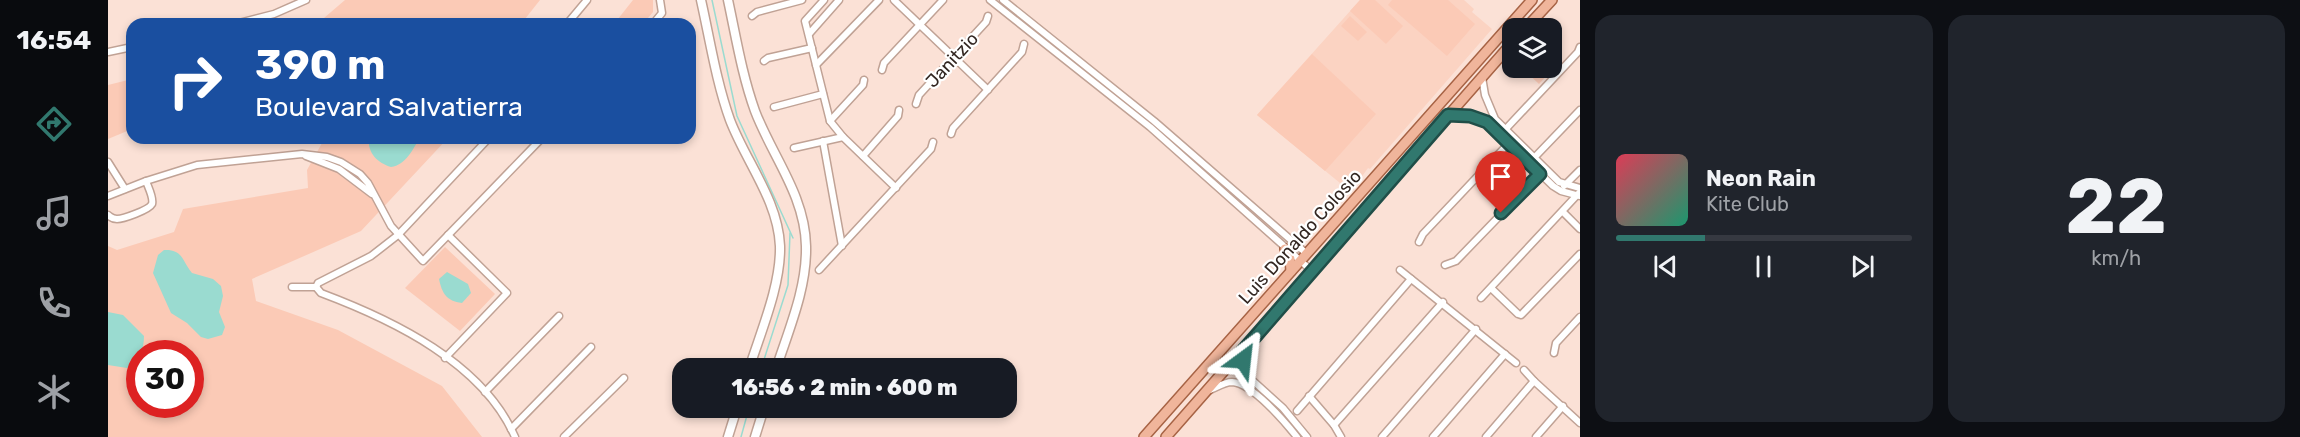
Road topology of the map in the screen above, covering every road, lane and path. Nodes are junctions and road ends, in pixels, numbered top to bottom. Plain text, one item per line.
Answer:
1 (306, 0) edge
2 (586, 0) edge
3 (660, 0) edge
4 (701, 0) edge
5 (728, 0) edge
6 (802, 0) edge
7 (824, 0) edge
8 (839, 0) edge
9 (879, 0) edge
10 (894, 0) edge
11 (943, 0) edge
12 (990, 0) edge
13 (1003, 0) edge
14 (1532, 0) edge
15 (1552, 0) edge
16 (832, 6) junction
17 (752, 16) dead end
18 (988, 16) dead end
19 (258, 18) edge
20 (572, 18) edge
21 (658, 18) edge
22 (1517, 18) edge
23 (1535, 18) edge
24 (920, 25) junction
25 (808, 34) junction
26 (1502, 36) edge
27 (1024, 44) dead end
28 (1580, 47) edge
29 (126, 48) edge
30 (812, 48) junction
31 (108, 52) edge
32 (1072, 54) junction
33 (1502, 54) edge
34 (954, 58) junction
35 (764, 61) dead end
36 (1067, 61) junction
37 (816, 65) junction
38 (882, 70) dead end
39 (1482, 77) junction
40 (864, 80) dead end
41 (988, 90) junction
42 (824, 94) junction
43 (916, 104) dead end
44 (774, 107) dead end
45 (899, 110) dead end
46 (1580, 110) edge
47 (1493, 117) junction
48 (1445, 118) junction
49 (830, 121) junction
50 (1154, 121) junction
51 (1487, 122) junction
52 (1150, 127) junction
53 (1502, 133) junction
54 (951, 134) dead end
55 (843, 137) junction
56 (1513, 138) junction
57 (823, 141) junction
58 (933, 142) dead end
59 (483, 144) edge
60 (536, 144) edge
61 (1508, 144) junction
62 (794, 148) dead end
63 (863, 156) junction
64 (1531, 160) junction
65 (108, 162) edge
66 (1389, 162) junction
67 (1580, 170) edge
68 (1542, 172) junction
69 (146, 181) junction
70 (1229, 186) junction
71 (1367, 186) junction
72 (1387, 187) junction
73 (896, 188) junction
74 (1563, 188) junction
75 (125, 189) junction
76 (1223, 193) junction
77 (1579, 193) edge
78 (108, 196) edge
79 (1563, 212) junction
80 (1365, 213) junction
81 (108, 215) edge
82 (1580, 229) edge
83 (398, 235) junction
84 (448, 235) junction
85 (1419, 242) dead end
86 (842, 246) junction
87 (1286, 249) junction
88 (1580, 254) edge
89 (1304, 258) junction
90 (1445, 265) dead end
91 (819, 270) dead end
92 (1400, 270) dead end
93 (1291, 271) junction
94 (1313, 272) junction
95 (1412, 279) junction
96 (292, 287) dead end
97 (316, 287) junction
98 (1491, 288) junction
99 (1481, 298) dead end
100 (1443, 302) junction
101 (560, 316) dead end
102 (1580, 317) edge
103 (1476, 328) junction
104 (591, 347) dead end
105 (1241, 353) junction
106 (1554, 353) dead end
107 (1505, 354) junction
108 (445, 358) junction
109 (752, 358) edge
110 (779, 358) edge
111 (1516, 363) dead end
112 (1524, 370) dead end
113 (624, 378) dead end
114 (1534, 381) junction
115 (1209, 390) junction
116 (485, 392) junction
117 (1309, 396) junction
118 (1563, 406) junction
119 (1297, 411) dead end
120 (1292, 416) junction
121 (734, 418) edge
122 (761, 418) edge
123 (1158, 421) junction
124 (1285, 422) junction
125 (1580, 423) edge
126 (1334, 425) junction
127 (511, 429) junction
128 (515, 437) edge
129 (564, 437) edge
130 (728, 437) edge
131 (755, 437) edge
132 (1144, 437) edge
133 (1152, 437) edge
134 (1166, 437) edge
135 (1297, 437) edge
136 (1307, 437) edge
137 (1341, 437) edge
138 (1382, 437) edge
139 (1433, 437) edge
140 (1486, 437) edge
141 (1536, 437) edge

1 - 19 street
2 - 20 street
3 - 21 street
4 - 109 main road
5 - 110 main road
6 - 17 street
7 - 16 street
7 - 25 street
8 - 16 street
9 - 37 street
10 - 24 street
11 - 24 street
12 - 36 street
13 - 32 street
14 - 22 main road, Luis Donaldo Colosio
15 - 23 main road
16 - 25 street
18 - 34 street, Janitzio
24 - 34 street
24 - 38 street
25 - 30 street
26 - 66 main road, Luis Donaldo Colosio
27 - 41 street
28 - 53 street
29 - 31 street
30 - 35 street
30 - 37 street
32 - 36 street
32 - 50 street
33 - 39 main road, Luis Donaldo Colosio
34 - 41 street
34 - 43 street, Janitzio
36 - 52 street
37 - 42 street
39 - 47 street
39 - 48 main road, Luis Donaldo Colosio
40 - 49 street
41 - 54 street
42 - 44 street
42 - 49 street
45 - 63 street
46 - 64 street
47 - 51 street
47 - 53 street
48 - 51 street
48 - 72 main road, Luis Donaldo Colosio
49 - 55 street
50 - 52 street
50 - 70 street
51 - 53 street
52 - 76 street
53 - 56 street
53 - 61 street
55 - 57 street
55 - 63 street
56 - 61 street
56 - 64 street
57 - 62 street
57 - 86 street
58 - 73 street
59 - 83 street
60 - 84 street
61 - 64 street
61 - 85 street
63 - 73 street
64 - 68 street
65 - 75 street
66 - 71 main road, Luis Donaldo Colosio
66 - 72 main road
67 - 74 street
68 - 74 street
68 - 90 street
69 - 75 street
69 - 81 street
69 - 83 street
70 - 76 street
70 - 89 street
71 - 80 main road
71 - 89 main road, Luis Donaldo Colosio
72 - 80 main road, Luis Donaldo Colosio
73 - 86 street
74 - 77 street
75 - 78 street
76 - 87 street
77 - 79 street
79 - 82 street
79 - 98 street
80 - 94 main road, Luis Donaldo Colosio
83 - 84 street
83 - 97 street
84 - 108 street
86 - 91 street
87 - 89 street
87 - 93 main road
88 - 98 street
89 - 93 main road, Luis Donaldo Colosio
89 - 94 street
92 - 95 street
93 - 123 main road, Luis Donaldo Colosio
94 - 105 main road, Luis Donaldo Colosio
95 - 100 street
95 - 117 street
96 - 97 street
97 - 108 street
98 - 99 street
100 - 103 street
100 - 126 street
101 - 116 street
102 - 106 street
103 - 107 street
103 - 138 street
104 - 127 street
105 - 115 main road, Luis Donaldo Colosio
105 - 120 street
107 - 111 street
107 - 139 street
108 - 116 street
112 - 114 street
113 - 129 street
114 - 118 street
114 - 140 street
115 - 124 street
115 - 134 main road, Luis Donaldo Colosio
116 - 127 street
117 - 119 street
117 - 126 street
118 - 125 street
118 - 141 street
120 - 124 street
120 - 136 street
121 - 130 main road
122 - 131 main road
123 - 132 main road, Luis Donaldo Colosio
123 - 133 main road
124 - 135 street
126 - 137 street
127 - 128 street

